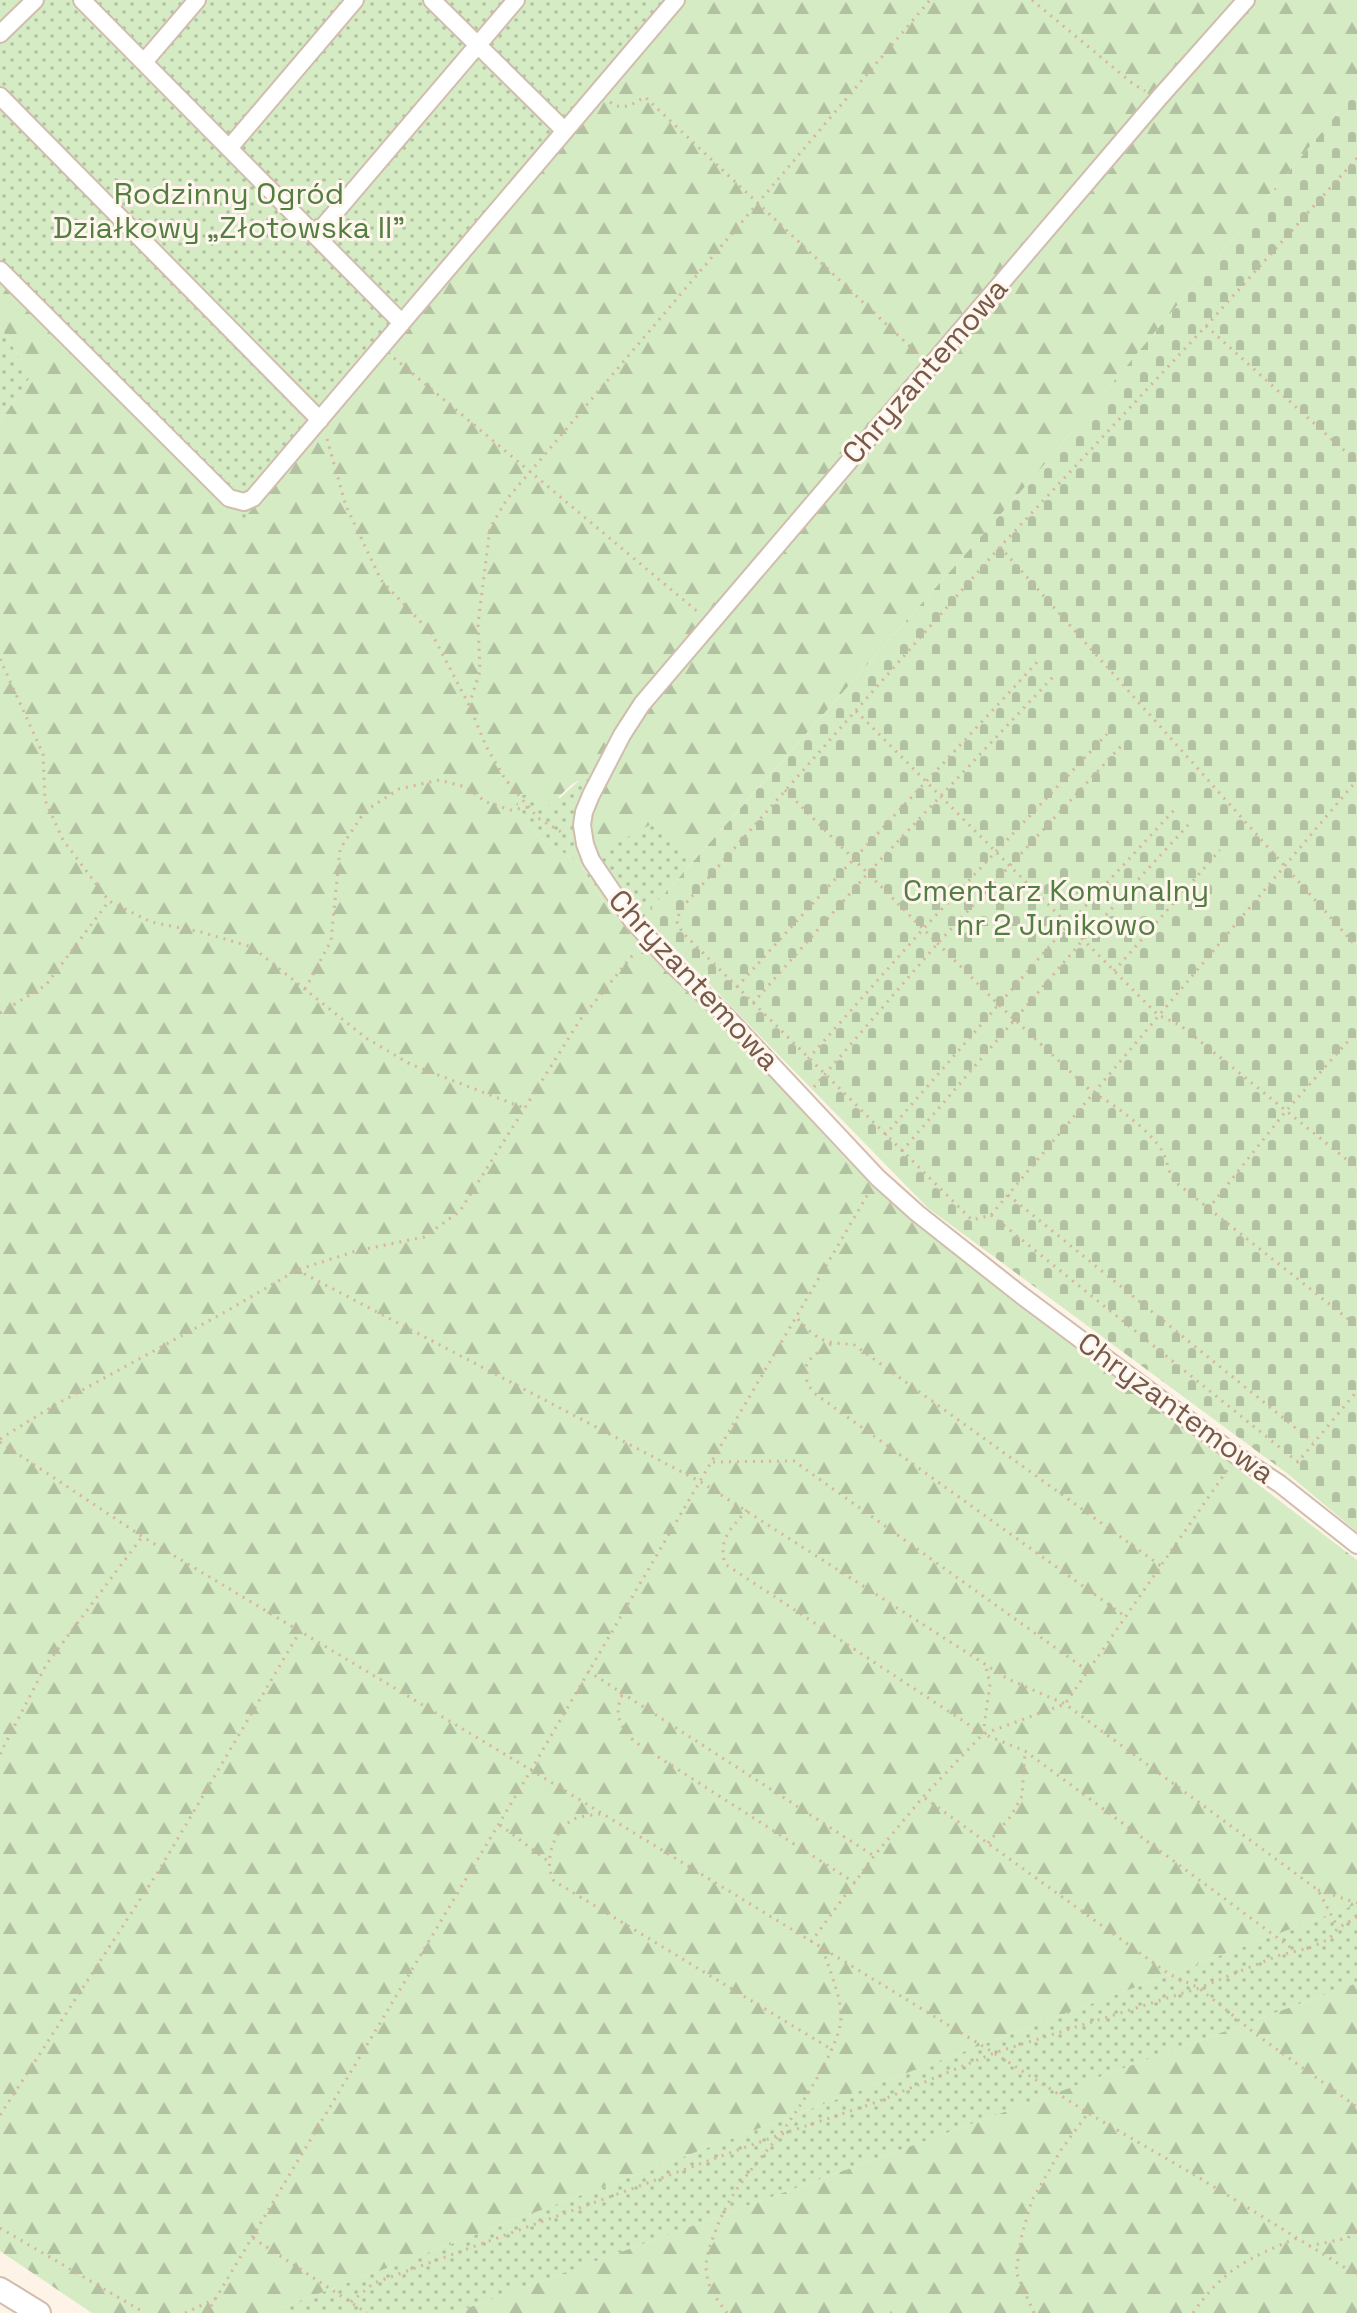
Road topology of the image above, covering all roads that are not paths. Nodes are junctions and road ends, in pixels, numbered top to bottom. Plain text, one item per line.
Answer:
1 (35, 0) edge
2 (82, 0) edge
3 (197, 0) edge
4 (355, 0) edge
5 (432, 0) edge
6 (516, 0) edge
7 (676, 0) edge
8 (1246, 0) edge
9 (0, 34) edge
10 (477, 45) junction
11 (144, 62) junction
12 (0, 96) edge
13 (565, 131) junction
14 (230, 147) junction
15 (316, 235) junction
16 (0, 270) edge
17 (402, 323) junction
18 (322, 426) junction
19 (1357, 1545) edge
20 (0, 2289) edge
21 (39, 2313) edge

1 - 9 street
2 - 11 street
3 - 11 street
4 - 14 street
5 - 10 street
6 - 10 street
7 - 13 street
8 - 19 street, Chryzantemowa
10 - 13 street
10 - 15 street
11 - 14 street
12 - 18 street
13 - 17 street
14 - 15 street
15 - 17 street
16 - 18 street
17 - 18 street
20 - 21 street

